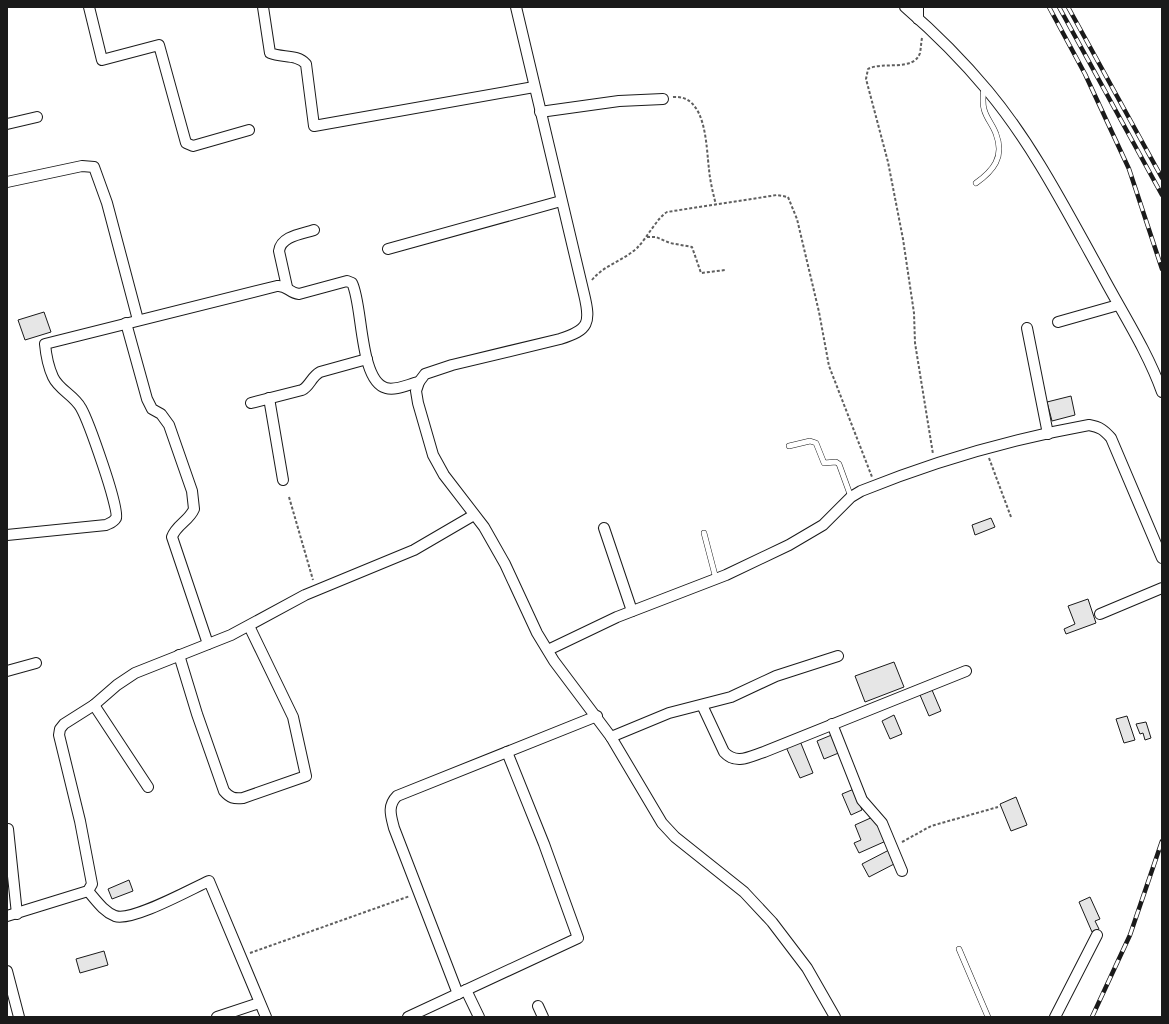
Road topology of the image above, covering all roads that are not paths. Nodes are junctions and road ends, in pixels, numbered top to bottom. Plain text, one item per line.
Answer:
1 (89, 7) edge
2 (263, 7) edge
3 (516, 7) edge
4 (905, 7) edge
5 (918, 7) edge
6 (921, 22) junction
7 (984, 86) junction
8 (534, 87) junction
9 (664, 99) road end
10 (540, 112) junction
11 (37, 117) dead end
12 (7, 124) edge
13 (249, 130) dead end
14 (7, 182) edge
15 (976, 183) dead end
16 (562, 201) junction
17 (314, 230) dead end
18 (388, 249) dead end
19 (286, 287) junction
20 (1118, 305) junction
21 (138, 320) junction
22 (1058, 322) dead end
23 (126, 323) junction
24 (1027, 328) dead end
25 (367, 358) junction
26 (419, 382) junction
27 (1162, 392) edge
28 (269, 398) junction
29 (251, 403) dead end
30 (1048, 434) junction
31 (789, 446) dead end
32 (283, 480) dead end
33 (851, 497) junction
34 (474, 515) junction
35 (604, 528) dead end
36 (704, 533) dead end
37 (7, 535) edge
38 (1162, 558) edge
39 (716, 579) junction
40 (1162, 588) edge
41 (632, 611) junction
42 (1100, 614) dead end
43 (249, 626) junction
44 (208, 644) junction
45 (548, 650) junction
46 (179, 654) junction
47 (838, 656) dead end
48 (36, 663) dead end
49 (7, 671) edge
50 (966, 671) dead end
51 (94, 705) junction
52 (702, 705) junction
53 (597, 716) junction
54 (832, 724) junction
55 (611, 737) junction
56 (507, 752) junction
57 (148, 787) dead end
58 (8, 829) dead end
59 (902, 871) dead end
60 (88, 890) junction
61 (17, 914) junction
62 (7, 916) edge
63 (1097, 935) dead end
64 (959, 949) dead end
65 (7, 971) edge
66 (462, 992) junction
67 (259, 1003) junction
68 (538, 1006) dead end
69 (19, 1017) edge
70 (217, 1017) edge
71 (266, 1017) edge
72 (408, 1017) edge
73 (478, 1017) edge
74 (542, 1017) edge
75 (834, 1017) edge
76 (988, 1017) edge
77 (1055, 1017) edge

1 - 13 street
2 - 8 street
3 - 8 street
4 - 6 street
5 - 6 street
6 - 7 street
7 - 15 lane
7 - 20 street
8 - 10 street
9 - 10 street
10 - 16 street
11 - 12 street
14 - 21 street
16 - 18 street
16 - 26 street
17 - 19 street
19 - 21 street
19 - 25 street
20 - 22 street
20 - 27 street
21 - 23 street
23 - 37 street
23 - 44 street
24 - 30 street
25 - 26 street
25 - 28 street
26 - 34 street
28 - 29 street
28 - 32 street
30 - 33 street
30 - 38 street
31 - 33 lane
33 - 39 street
34 - 43 street
34 - 45 street
35 - 41 street
36 - 39 lane
39 - 41 street
40 - 42 street
41 - 45 street
43 - 44 street
43 - 46 street
44 - 46 street
45 - 53 street
46 - 51 street
47 - 52 street
48 - 49 street
50 - 54 street
51 - 57 street
51 - 60 street
52 - 54 street
52 - 55 street
53 - 55 street
53 - 56 street
54 - 59 street
55 - 75 street
56 - 66 street
56 - 66 street
58 - 61 street
60 - 61 street
60 - 67 street
61 - 62 street
63 - 77 street
64 - 76 lane
65 - 69 street
66 - 72 street
66 - 73 street
67 - 70 street
67 - 71 street
68 - 74 street

